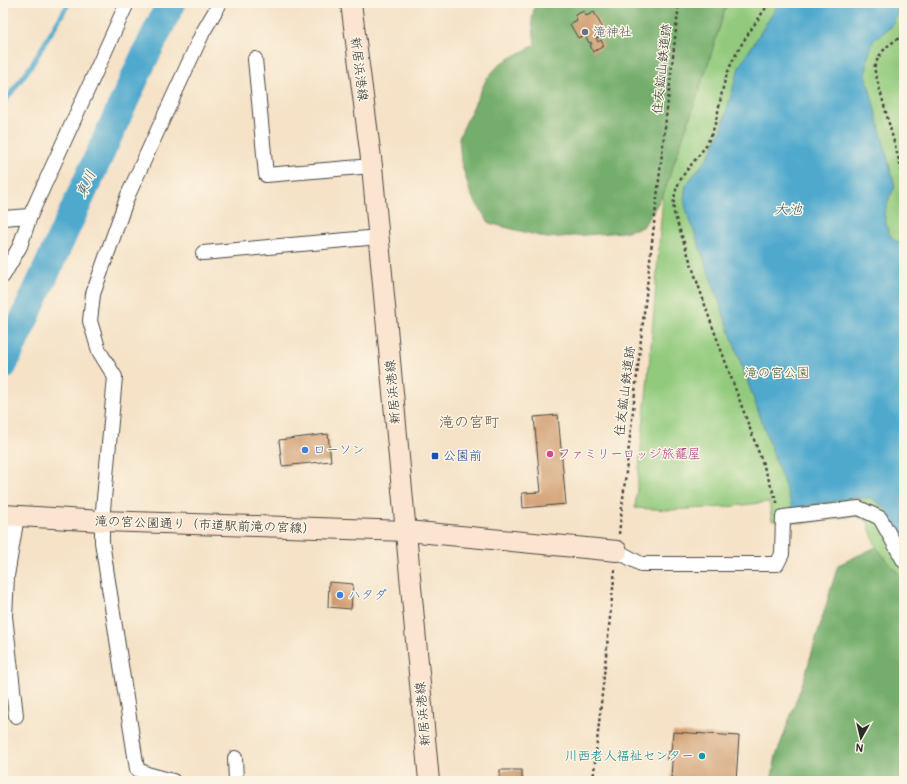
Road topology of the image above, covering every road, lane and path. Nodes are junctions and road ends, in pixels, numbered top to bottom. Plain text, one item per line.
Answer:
1 (127, 3) edge
2 (220, 3) edge
3 (351, 3) edge
4 (679, 3) edge
5 (769, 3) edge
6 (904, 35) edge
7 (255, 60) dead end
8 (372, 166) junction
9 (904, 179) edge
10 (30, 216) junction
11 (3, 218) edge
12 (379, 237) junction
13 (203, 252) dead end
14 (3, 276) edge
15 (10, 515) edge
16 (782, 517) junction
17 (102, 521) junction
18 (407, 531) junction
19 (617, 551) junction
20 (904, 561) edge
21 (16, 716) dead end
22 (234, 758) dead end
23 (173, 781) edge
24 (236, 781) edge
25 (429, 781) edge
26 (593, 781) edge

1 - 10 street
2 - 17 street
3 - 8 main road, 新居浜港線
4 - 19 path, 住友鉱山鉄道跡
5 - 16 path
6 - 9 path
7 - 8 street
8 - 12 main road, 新居浜港線
10 - 11 street
10 - 14 street
12 - 13 street
12 - 18 main road, 新居浜港線
15 - 17 main road, 滝の宮公園通り（市道駅前滝の宮線）
15 - 21 street
16 - 19 street
16 - 20 street
17 - 18 main road, 滝の宮公園通り（市道駅前滝の宮線）
17 - 23 street
18 - 19 main road, 滝の宮公園通り（市道駅前滝の宮線）
18 - 25 main road, 新居浜港線
19 - 26 path, 住友鉱山鉄道跡
22 - 24 street

